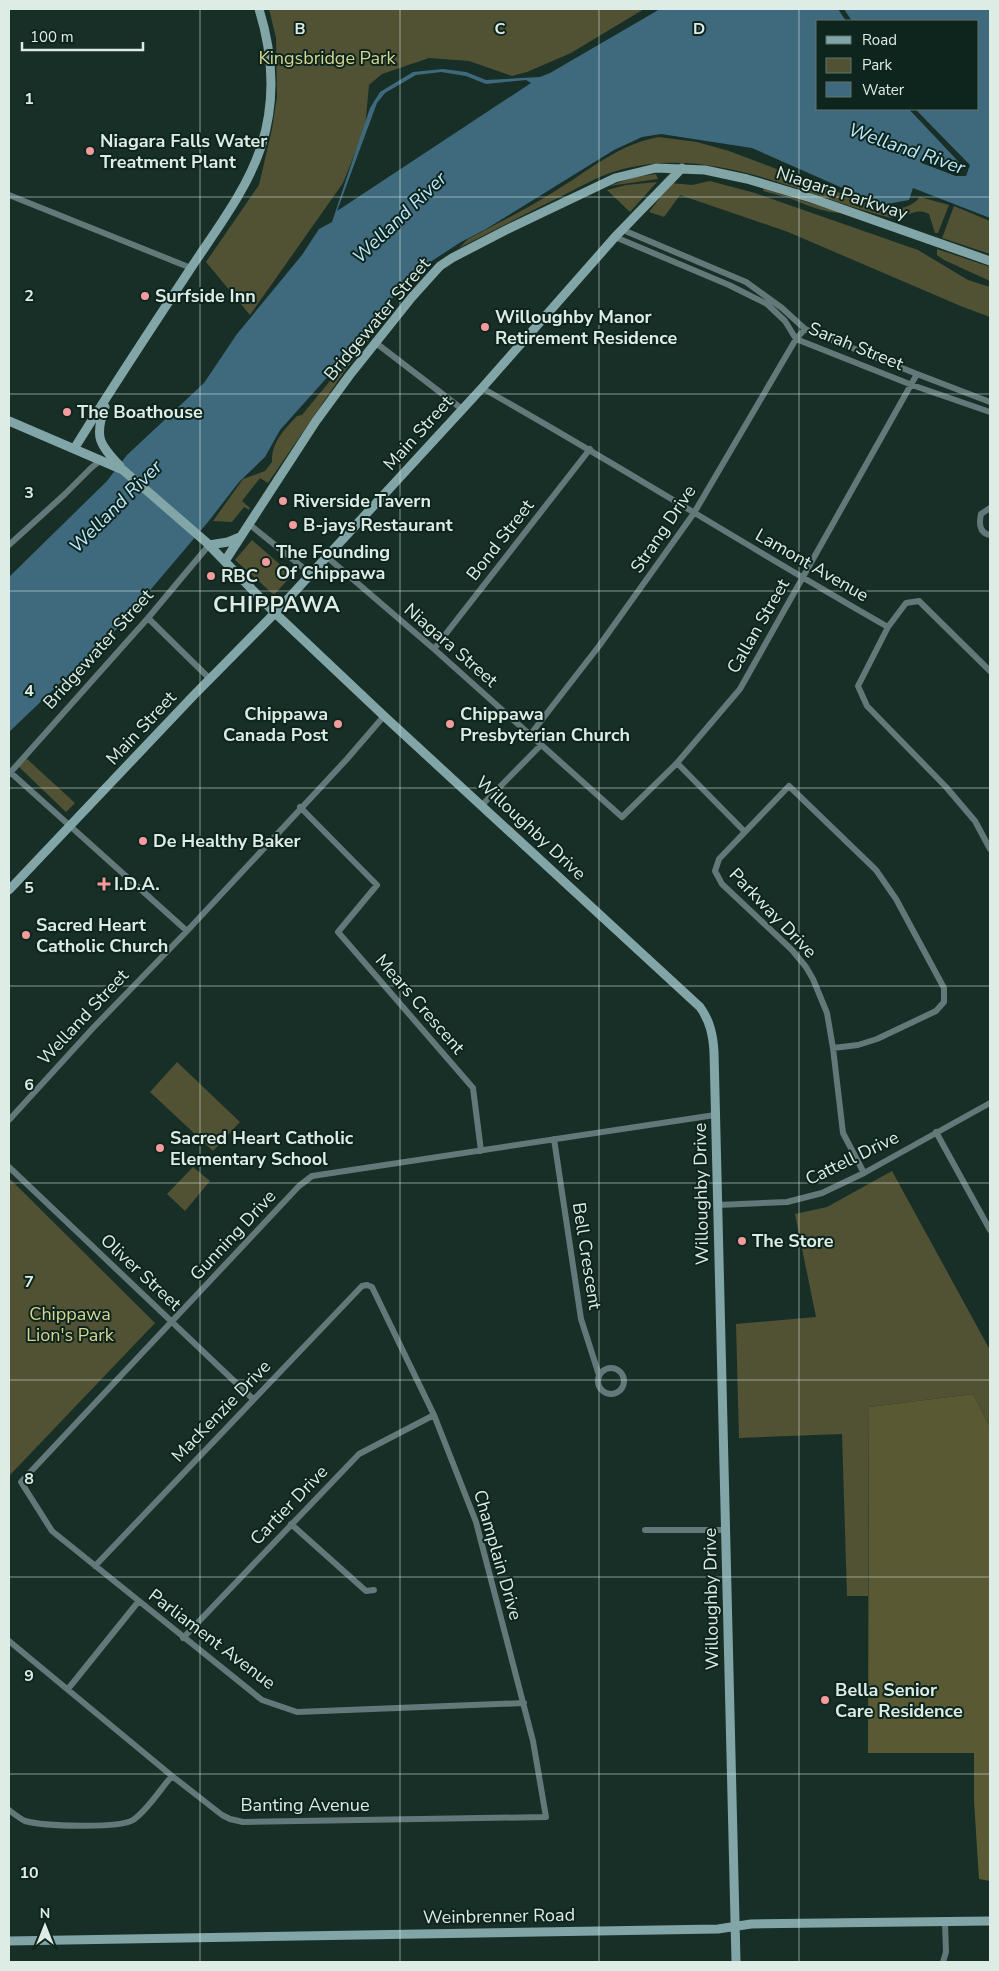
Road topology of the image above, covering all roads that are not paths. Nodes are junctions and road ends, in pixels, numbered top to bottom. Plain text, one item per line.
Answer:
1 (259, 9) edge
2 (682, 168) junction
3 (9, 195) edge
4 (623, 230) junction
5 (615, 237) junction
6 (990, 260) edge
7 (191, 268) junction
8 (805, 329) junction
9 (796, 339) junction
10 (376, 343) junction
11 (917, 374) junction
12 (116, 382) junction
13 (912, 385) junction
14 (482, 388) junction
15 (990, 402) edge
16 (462, 409) junction
17 (990, 412) edge
18 (9, 421) edge
19 (74, 449) junction
20 (590, 449) junction
21 (105, 456) junction
22 (990, 508) edge
23 (694, 513) junction
24 (249, 524) junction
25 (990, 535) edge
26 (240, 537) junction
27 (208, 543) junction
28 (9, 545) edge
29 (327, 557) junction
30 (225, 561) junction
31 (311, 574) junction
32 (803, 578) junction
33 (276, 613) junction
34 (148, 618) junction
35 (888, 627) junction
36 (434, 650) junction
37 (990, 671) edge
38 (210, 679) junction
39 (384, 716) junction
40 (530, 735) junction
41 (541, 745) junction
42 (676, 763) junction
43 (9, 773) edge
44 (482, 805) junction
45 (300, 807) junction
46 (622, 817) joint
47 (70, 826) junction
48 (745, 832) junction
49 (990, 849) edge
50 (9, 890) edge
51 (186, 931) junction
52 (833, 1048) junction
53 (990, 1103) edge
54 (715, 1115) junction
55 (9, 1120) edge
56 (936, 1132) junction
57 (554, 1139) junction
58 (481, 1151) junction
59 (9, 1167) edge
60 (864, 1173) junction
61 (718, 1205) junction
62 (990, 1230) edge
63 (372, 1288) joint
64 (171, 1322) junction
65 (599, 1375) junction
66 (253, 1399) junction
67 (434, 1415) junction
68 (21, 1482) joint
69 (291, 1524) junction
70 (645, 1530) dead end
71 (726, 1530) junction
72 (95, 1566) junction
73 (374, 1590) dead end
74 (138, 1602) junction
75 (183, 1638) junction
76 (9, 1641) edge
77 (68, 1689) junction
78 (524, 1703) junction
79 (172, 1776) junction
80 (9, 1810) edge
81 (546, 1817) joint
82 (990, 1921) edge
83 (945, 1922) junction
84 (736, 1926) junction
85 (9, 1941) edge
86 (736, 1962) edge
87 (943, 1962) edge

1 - 7 street
2 - 4 street, Main Street
2 - 6 street, Niagara Parkway
2 - 10 street, Bridgewater Street
3 - 7 street
4 - 5 street, Main Street
4 - 8 street, Sarah Street
5 - 9 street, Sarah Street
5 - 14 street, Main Street
7 - 12 street
8 - 9 street, Strang Drive
8 - 11 street, Sarah Street
9 - 13 street, Sarah Street
9 - 23 street, Strang Drive
10 - 16 street
10 - 24 street, Bridgewater Street
11 - 13 street, Callan Street
11 - 15 street, Sarah Street
12 - 19 street
12 - 21 street
13 - 17 street, Sarah Street
13 - 32 street, Callan Street
14 - 16 street, Main Street
14 - 20 street, Lamont Avenue
16 - 29 street, Main Street
18 - 19 street, Willoughby Drive
19 - 21 street, Willoughby Drive
20 - 23 street, Lamont Avenue
20 - 36 street, Bond Street
21 - 27 street, Willoughby Drive
21 - 28 street
22 - 25 street
23 - 32 street, Lamont Avenue
23 - 40 street, Strang Drive
24 - 26 street, Bridgewater Street
24 - 31 street
26 - 27 street
26 - 30 street, Bridgewater Street
27 - 30 street, Willoughby Drive
27 - 34 street, Bridgewater Street
29 - 31 street, Main Street
29 - 36 street, Niagara Street
30 - 33 street, Willoughby Drive
31 - 33 street, Main Street
32 - 35 street, Lamont Avenue
32 - 42 street, Callan Street
33 - 38 street, Main Street
33 - 39 street, Willoughby Drive
34 - 38 street
34 - 43 street, Bridgewater Street
35 - 37 street
35 - 49 street
36 - 40 street, Niagara Street
38 - 47 street, Main Street
39 - 44 street, Willoughby Drive
39 - 45 street, Welland Street
40 - 41 street, Niagara Street
41 - 44 street
41 - 46 street, Niagara Street
42 - 46 street, Callan Street
42 - 48 street
43 - 47 street
44 - 54 street, Willoughby Drive
45 - 51 street, Welland Street
45 - 58 street, Mears Crescent
47 - 50 street, Main Street
47 - 51 street
48 - 52 street, Parkway Drive
48 - 52 street
51 - 55 street, Welland Street
52 - 60 street, Parkway Drive
53 - 56 street, Cattell Drive
54 - 57 street, Gunning Drive
54 - 61 street, Willoughby Drive
56 - 60 street, Cattell Drive
56 - 62 street
57 - 58 street, Gunning Drive
57 - 65 street, Bell Crescent
58 - 64 street, Gunning Drive
59 - 64 street, Oliver Street
60 - 61 street, Cattell Drive
61 - 71 street, Willoughby Drive
63 - 66 street, MacKenzie Drive
63 - 67 street, Champlain Drive
64 - 66 street, Oliver Street
64 - 68 street, Gunning Drive
65 - 65 street, Bell Crescent
66 - 72 street, MacKenzie Drive
67 - 69 street, Cartier Drive
67 - 78 street, Champlain Drive
68 - 72 street, Parliament Avenue
69 - 73 street
69 - 75 street, Cartier Drive
70 - 71 street
71 - 84 street, Willoughby Drive
72 - 74 street, Parliament Avenue
74 - 75 street, Parliament Avenue
74 - 77 street
75 - 78 street, Parliament Avenue
76 - 77 street, Banting Avenue
77 - 79 street, Banting Avenue
78 - 81 street, Champlain Drive
79 - 80 street
79 - 81 street, Banting Avenue
82 - 83 street, Weinbrenner Road
83 - 84 street, Weinbrenner Road
83 - 87 street
84 - 85 street, Weinbrenner Road
84 - 86 street, Willoughby Drive

